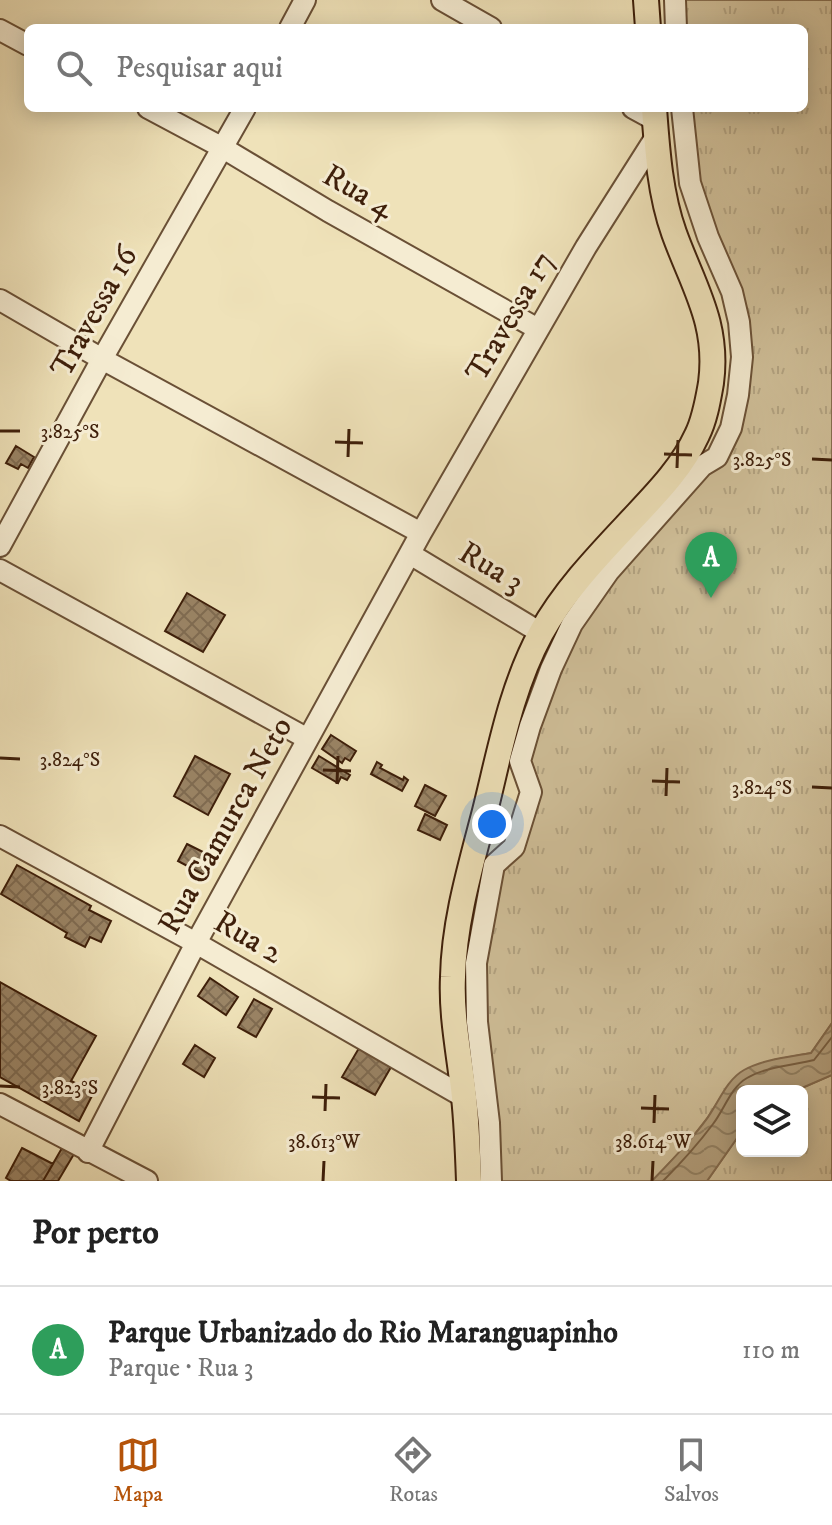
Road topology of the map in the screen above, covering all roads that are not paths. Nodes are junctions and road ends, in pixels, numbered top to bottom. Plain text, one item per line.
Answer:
1 (305, 0) edge
2 (442, 0) edge
3 (646, 0) edge
4 (675, 0) edge
5 (292, 24) edge
6 (484, 24) edge
7 (648, 24) edge
8 (676, 24) edge
9 (0, 30) edge
10 (24, 43) edge
11 (156, 112) edge
12 (243, 112) edge
13 (682, 112) edge
14 (656, 121) edge
15 (223, 148) junction
16 (0, 300) edge
17 (538, 329) junction
18 (102, 359) junction
19 (421, 533) junction
20 (0, 546) edge
21 (410, 554) junction
22 (0, 570) edge
23 (541, 633) junction
24 (308, 739) junction
25 (0, 836) edge
26 (196, 943) junction
27 (464, 1097) junction
28 (0, 1104) edge
29 (88, 1152) junction
30 (147, 1181) edge
31 (469, 1181) edge
32 (491, 1181) edge

1 - 5 street
2 - 6 street
3 - 7 main road
4 - 8 street
9 - 10 street
11 - 15 street, Rua 4
12 - 15 street, Travessa 16
13 - 32 street
14 - 17 street, Travessa 17
14 - 23 main road
15 - 17 street, Rua 4
15 - 18 street, Travessa 16
16 - 18 street
17 - 19 street, Travessa 17
18 - 19 street
18 - 20 street, Travessa 16
19 - 21 street, Rua Camurca Neto
21 - 23 street, Rua 3
21 - 24 street, Rua Camurca Neto
22 - 24 street
23 - 27 main road
24 - 26 street, Rua Camurca Neto
25 - 26 street, Rua 2
26 - 27 street, Rua 2
26 - 29 street, Rua Camurca Neto
27 - 31 main road
28 - 29 street
29 - 30 street

